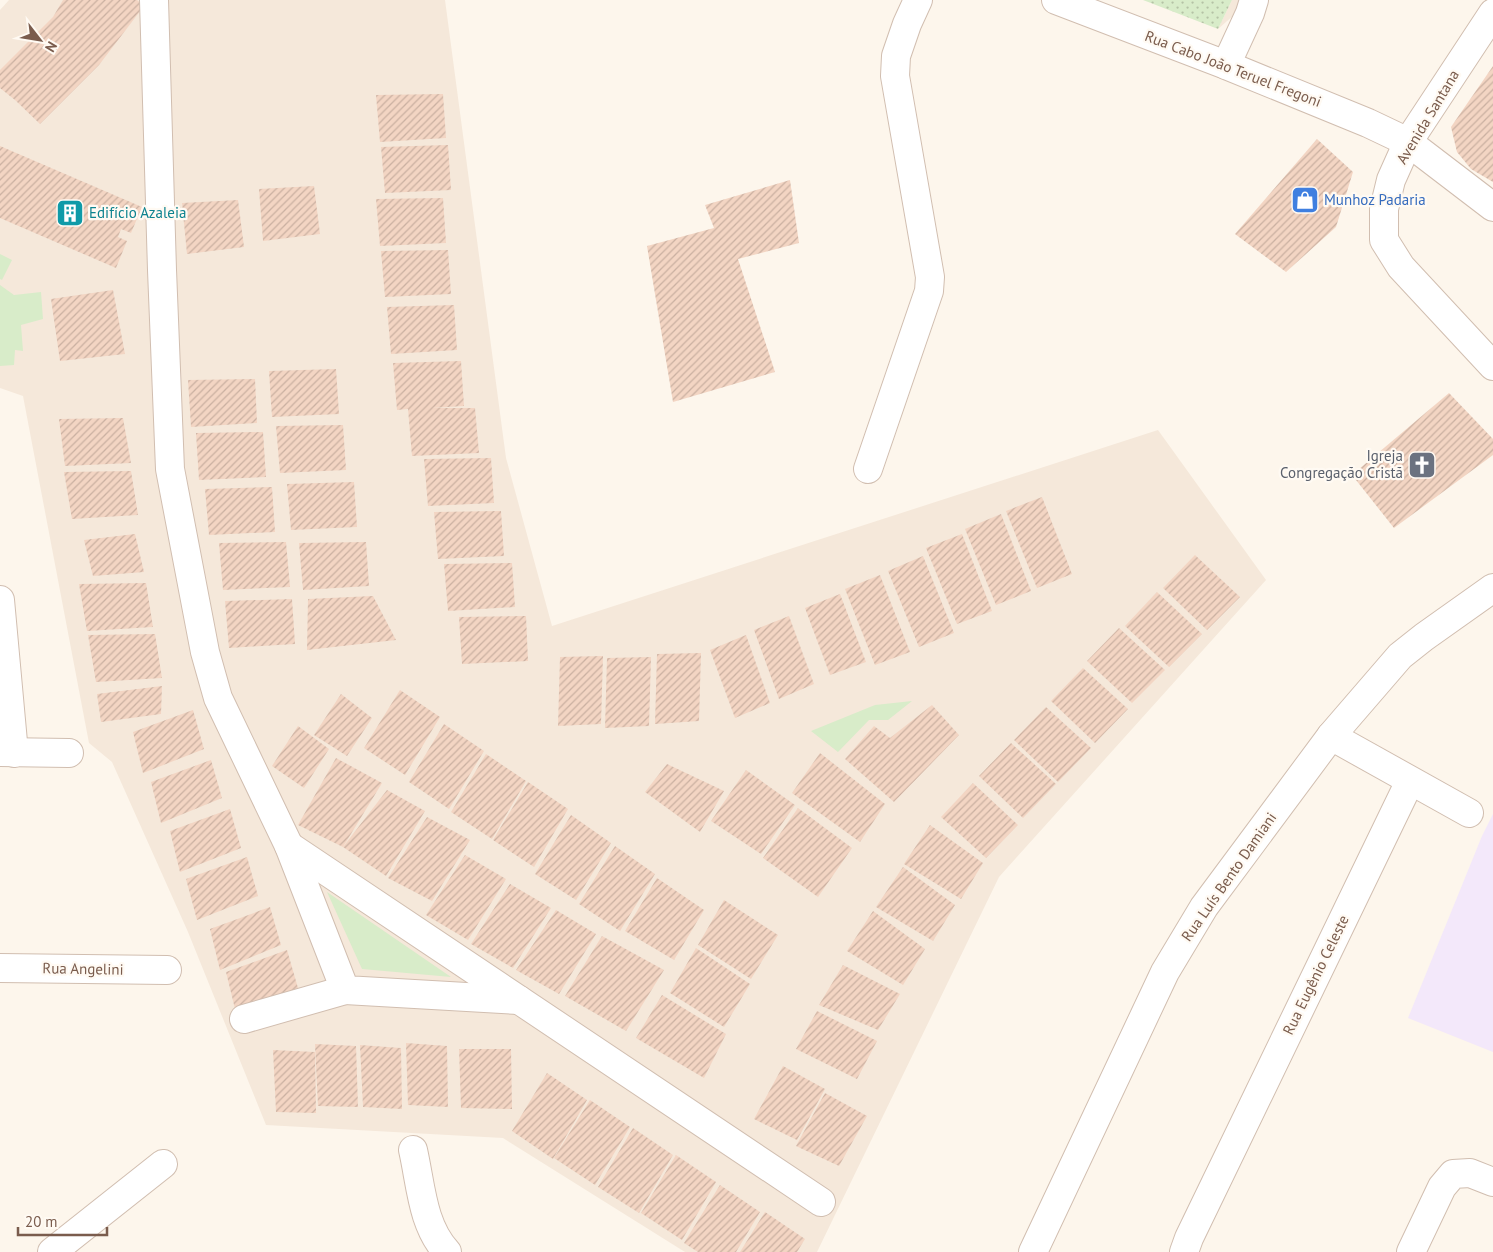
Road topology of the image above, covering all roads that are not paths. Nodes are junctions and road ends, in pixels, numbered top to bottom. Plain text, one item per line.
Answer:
1 (154, 0) edge
2 (918, 0) edge
3 (1056, 0) edge
4 (1254, 0) edge
5 (1085, 6) edge
6 (1493, 13) edge
7 (1226, 65) junction
8 (1408, 142) junction
9 (1493, 207) edge
10 (1493, 366) edge
11 (868, 469) dead end
12 (1493, 588) edge
13 (0, 600) edge
14 (1331, 736) junction
15 (7, 752) edge
16 (69, 753) dead end
17 (1410, 781) junction
18 (1469, 813) dead end
19 (289, 846) junction
20 (0, 968) edge
21 (167, 970) dead end
22 (345, 990) junction
23 (519, 1000) junction
24 (244, 1019) dead end
25 (413, 1150) dead end
26 (164, 1164) dead end
27 (1493, 1182) edge
28 (821, 1202) dead end
29 (52, 1252) edge
30 (448, 1252) edge
31 (1033, 1252) edge
32 (1184, 1252) edge
33 (1411, 1252) edge

1 - 19 street
2 - 11 street
3 - 5 street, Rua Cabo João Teruel Fregoni
4 - 7 street
5 - 7 street, Rua Cabo João Teruel Fregoni
6 - 8 street, Avenida Santana
7 - 8 street, Rua Cabo João Teruel Fregoni
8 - 9 street, Rua Cabo João Teruel Fregoni
8 - 10 street, Avenida Santana
12 - 14 street, Rua Luís Bento Damiani
13 - 15 street
14 - 17 street
14 - 31 street, Rua Luís Bento Damiani
15 - 16 street
17 - 18 street
17 - 32 street, Rua Eugênio Celeste
19 - 22 street
19 - 23 street
20 - 21 street, Rua Angelini
22 - 23 street
22 - 24 street
23 - 28 street
25 - 30 street
26 - 29 street
27 - 33 street

